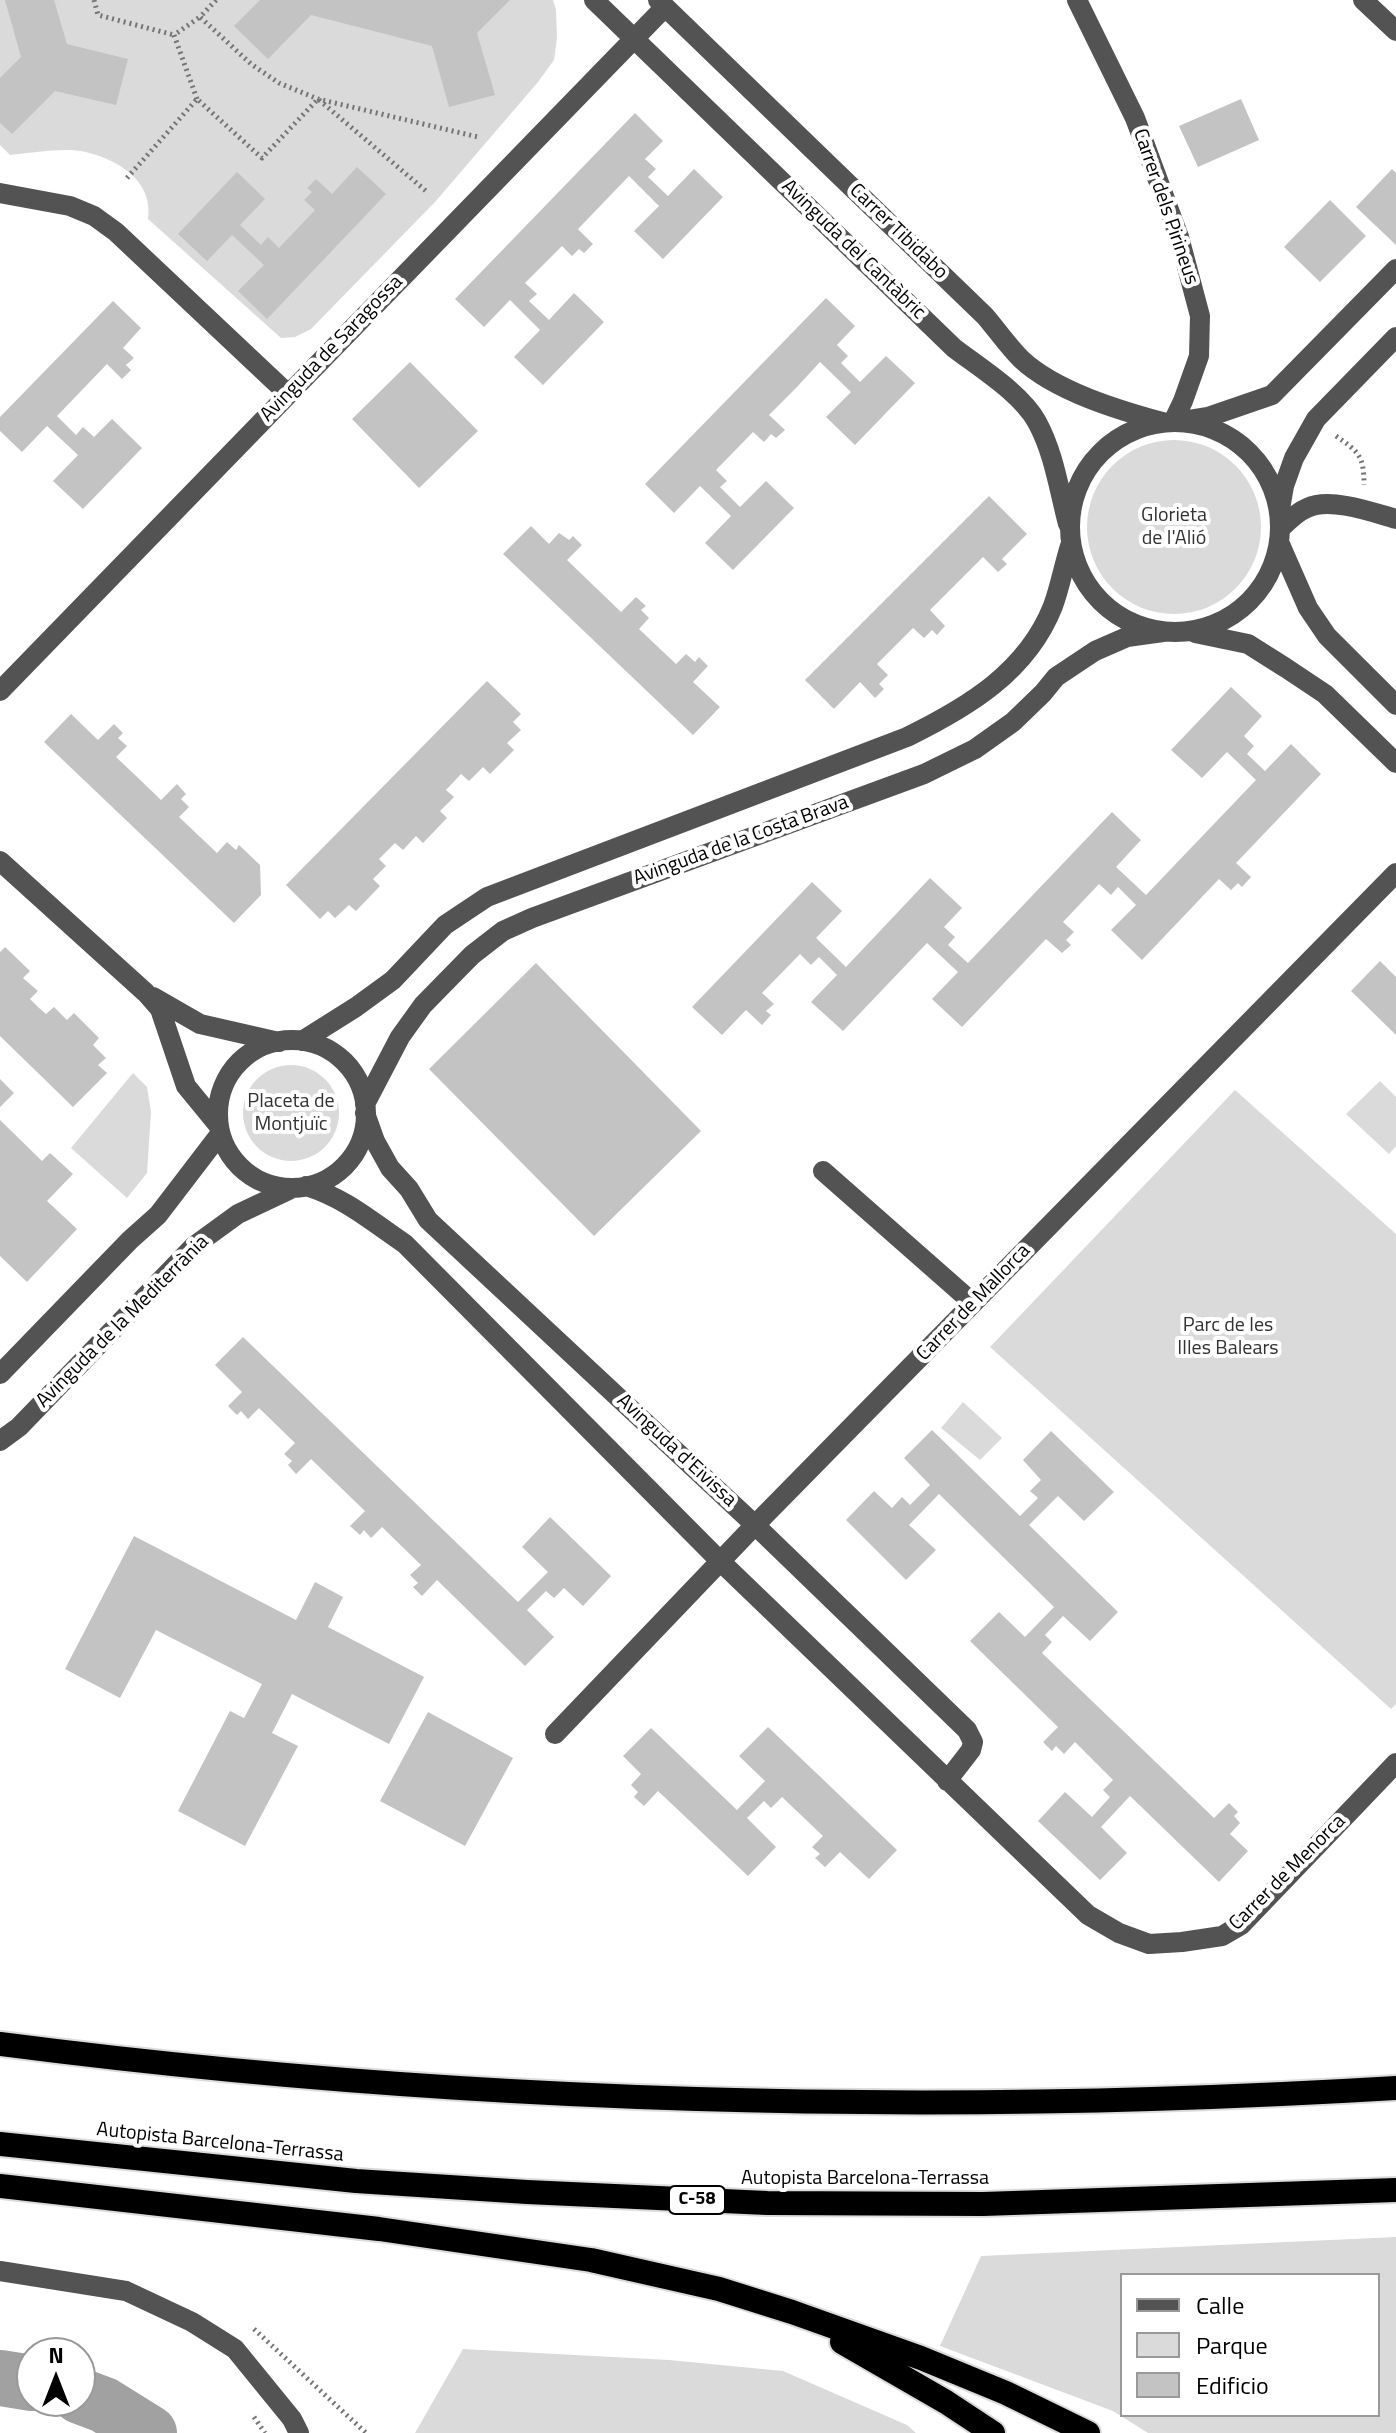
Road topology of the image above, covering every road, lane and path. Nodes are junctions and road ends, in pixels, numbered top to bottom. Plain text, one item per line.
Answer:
1 (94, 0) edge
2 (216, 0) edge
3 (594, 0) edge
4 (1077, 0) edge
5 (1363, 0) edge
6 (661, 3) edge
7 (200, 17) junction
8 (1396, 31) edge
9 (174, 35) junction
10 (634, 39) junction
11 (197, 99) junction
12 (318, 99) junction
13 (478, 137) dead end
14 (127, 178) dead end
15 (426, 191) dead end
16 (0, 193) edge
17 (1396, 269) edge
18 (1396, 337) edge
19 (288, 394) junction
20 (1172, 422) junction
21 (1331, 433) dead end
22 (1364, 494) dead end
23 (1396, 519) edge
24 (1068, 524) junction
25 (1280, 527) junction
26 (1070, 546) junction
27 (1163, 632) junction
28 (1191, 632) junction
29 (0, 691) edge
30 (1396, 705) edge
31 (1396, 763) edge
32 (0, 861) edge
33 (1396, 873) edge
34 (146, 993) junction
35 (302, 1041) junction
36 (279, 1042) junction
37 (365, 1108) junction
38 (219, 1129) junction
39 (823, 1171) dead end
40 (299, 1187) junction
41 (973, 1303) junction
42 (0, 1374) edge
43 (0, 1441) edge
44 (755, 1525) junction
45 (721, 1562) junction
46 (555, 1734) dead end
47 (1396, 1763) edge
48 (942, 1776) junction
49 (0, 2044) edge
50 (1396, 2088) edge
51 (0, 2144) edge
52 (0, 2186) edge
53 (1396, 2190) edge
54 (0, 2271) edge
55 (792, 2312) junction
56 (249, 2410) dead end
57 (265, 2433) edge
58 (299, 2433) edge
59 (993, 2433) edge
60 (1088, 2433) edge

1 - 9 path
2 - 7 path
3 - 10 street, Avinguda del Cantàbric
4 - 20 street, Carrer dels Pirineus
5 - 8 street
6 - 10 street, Avinguda de Saragossa
6 - 20 street, Carrer Tibidabo
7 - 9 path
7 - 12 path
9 - 11 path
10 - 19 street, Avinguda de Saragossa
10 - 24 street, Avinguda del Cantàbric
11 - 12 path
11 - 14 path
12 - 13 path
12 - 15 path
16 - 19 street
17 - 20 street
18 - 25 street
19 - 29 street, Avinguda de Saragossa
20 - 24 street
20 - 25 street
21 - 22 path
23 - 25 street
24 - 26 street
25 - 28 street
25 - 30 street
26 - 27 street
26 - 35 street, Avinguda de la Costa Brava
27 - 28 street
27 - 37 street, Avinguda de la Costa Brava
28 - 31 street
32 - 34 street
33 - 41 street, Carrer de Mallorca
34 - 36 street
34 - 38 street
35 - 36 street
35 - 37 street
36 - 38 street
37 - 40 street
37 - 44 street, Avinguda d'Eivissa
38 - 40 street
38 - 42 street
39 - 41 street
40 - 43 street, Avinguda de la Mediterrània
40 - 45 street
41 - 44 street, Carrer de Mallorca
44 - 45 street, Carrer de Mallorca
44 - 48 street, Avinguda d'Eivissa
45 - 46 street, Carrer de Mallorca
45 - 48 street
47 - 48 street, Carrer de Menorca
49 - 50 highway
51 - 53 highway, Autopista Barcelona-Terrassa / C-58
52 - 55 highway
54 - 58 street
55 - 59 highway
55 - 60 highway
56 - 57 path

